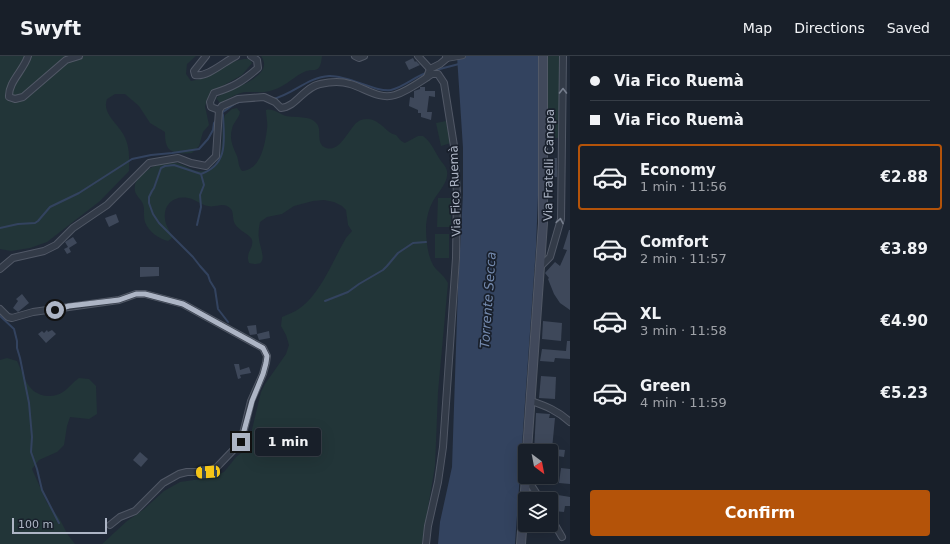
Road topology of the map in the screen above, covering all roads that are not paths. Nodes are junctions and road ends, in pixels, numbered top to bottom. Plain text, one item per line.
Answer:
1 (28, 56) edge
2 (79, 56) edge
3 (206, 56) edge
4 (236, 56) edge
5 (251, 56) edge
6 (355, 56) edge
7 (364, 56) edge
8 (418, 56) edge
9 (463, 56) edge
10 (543, 56) edge
11 (563, 56) edge
12 (446, 58) edge
13 (430, 69) junction
14 (563, 73) junction
15 (570, 74) edge
16 (427, 77) junction
17 (219, 110) junction
18 (562, 124) junction
19 (570, 124) edge
20 (563, 164) junction
21 (570, 166) edge
22 (542, 241) junction
23 (554, 246) junction
24 (539, 268) junction
25 (0, 269) edge
26 (0, 309) edge
27 (531, 401) junction
28 (570, 422) edge
29 (528, 444) edge
30 (525, 484) edge
31 (110, 525) dead end
32 (558, 530) edge
33 (562, 537) dead end
34 (426, 544) edge
35 (521, 544) edge

1 - 2 street
3 - 4 street
5 - 17 street
6 - 7 street
8 - 13 street
9 - 12 street
10 - 22 main road, Via Fratelli Canepa
11 - 14 street, Via Fratelli Canepa
12 - 13 street
13 - 16 street
14 - 15 street
18 -> 14 street, Via Fratelli Canepa
16 - 17 street
16 - 34 street, Via Fico Ruemà
17 - 25 street
18 - 19 street
18 - 20 street, Via Fratelli Canepa
20 - 21 street
23 -> 20 street, Via Fratelli Canepa
22 - 23 street
22 - 24 main road, Via Fratelli Canepa
23 - 24 street, Via Fratelli Canepa
24 - 27 main road, Via Fratelli Canepa
26 - 31 street
27 - 28 street
27 - 29 main road, Via Fratelli Canepa
30 - 35 main road
32 - 33 street

